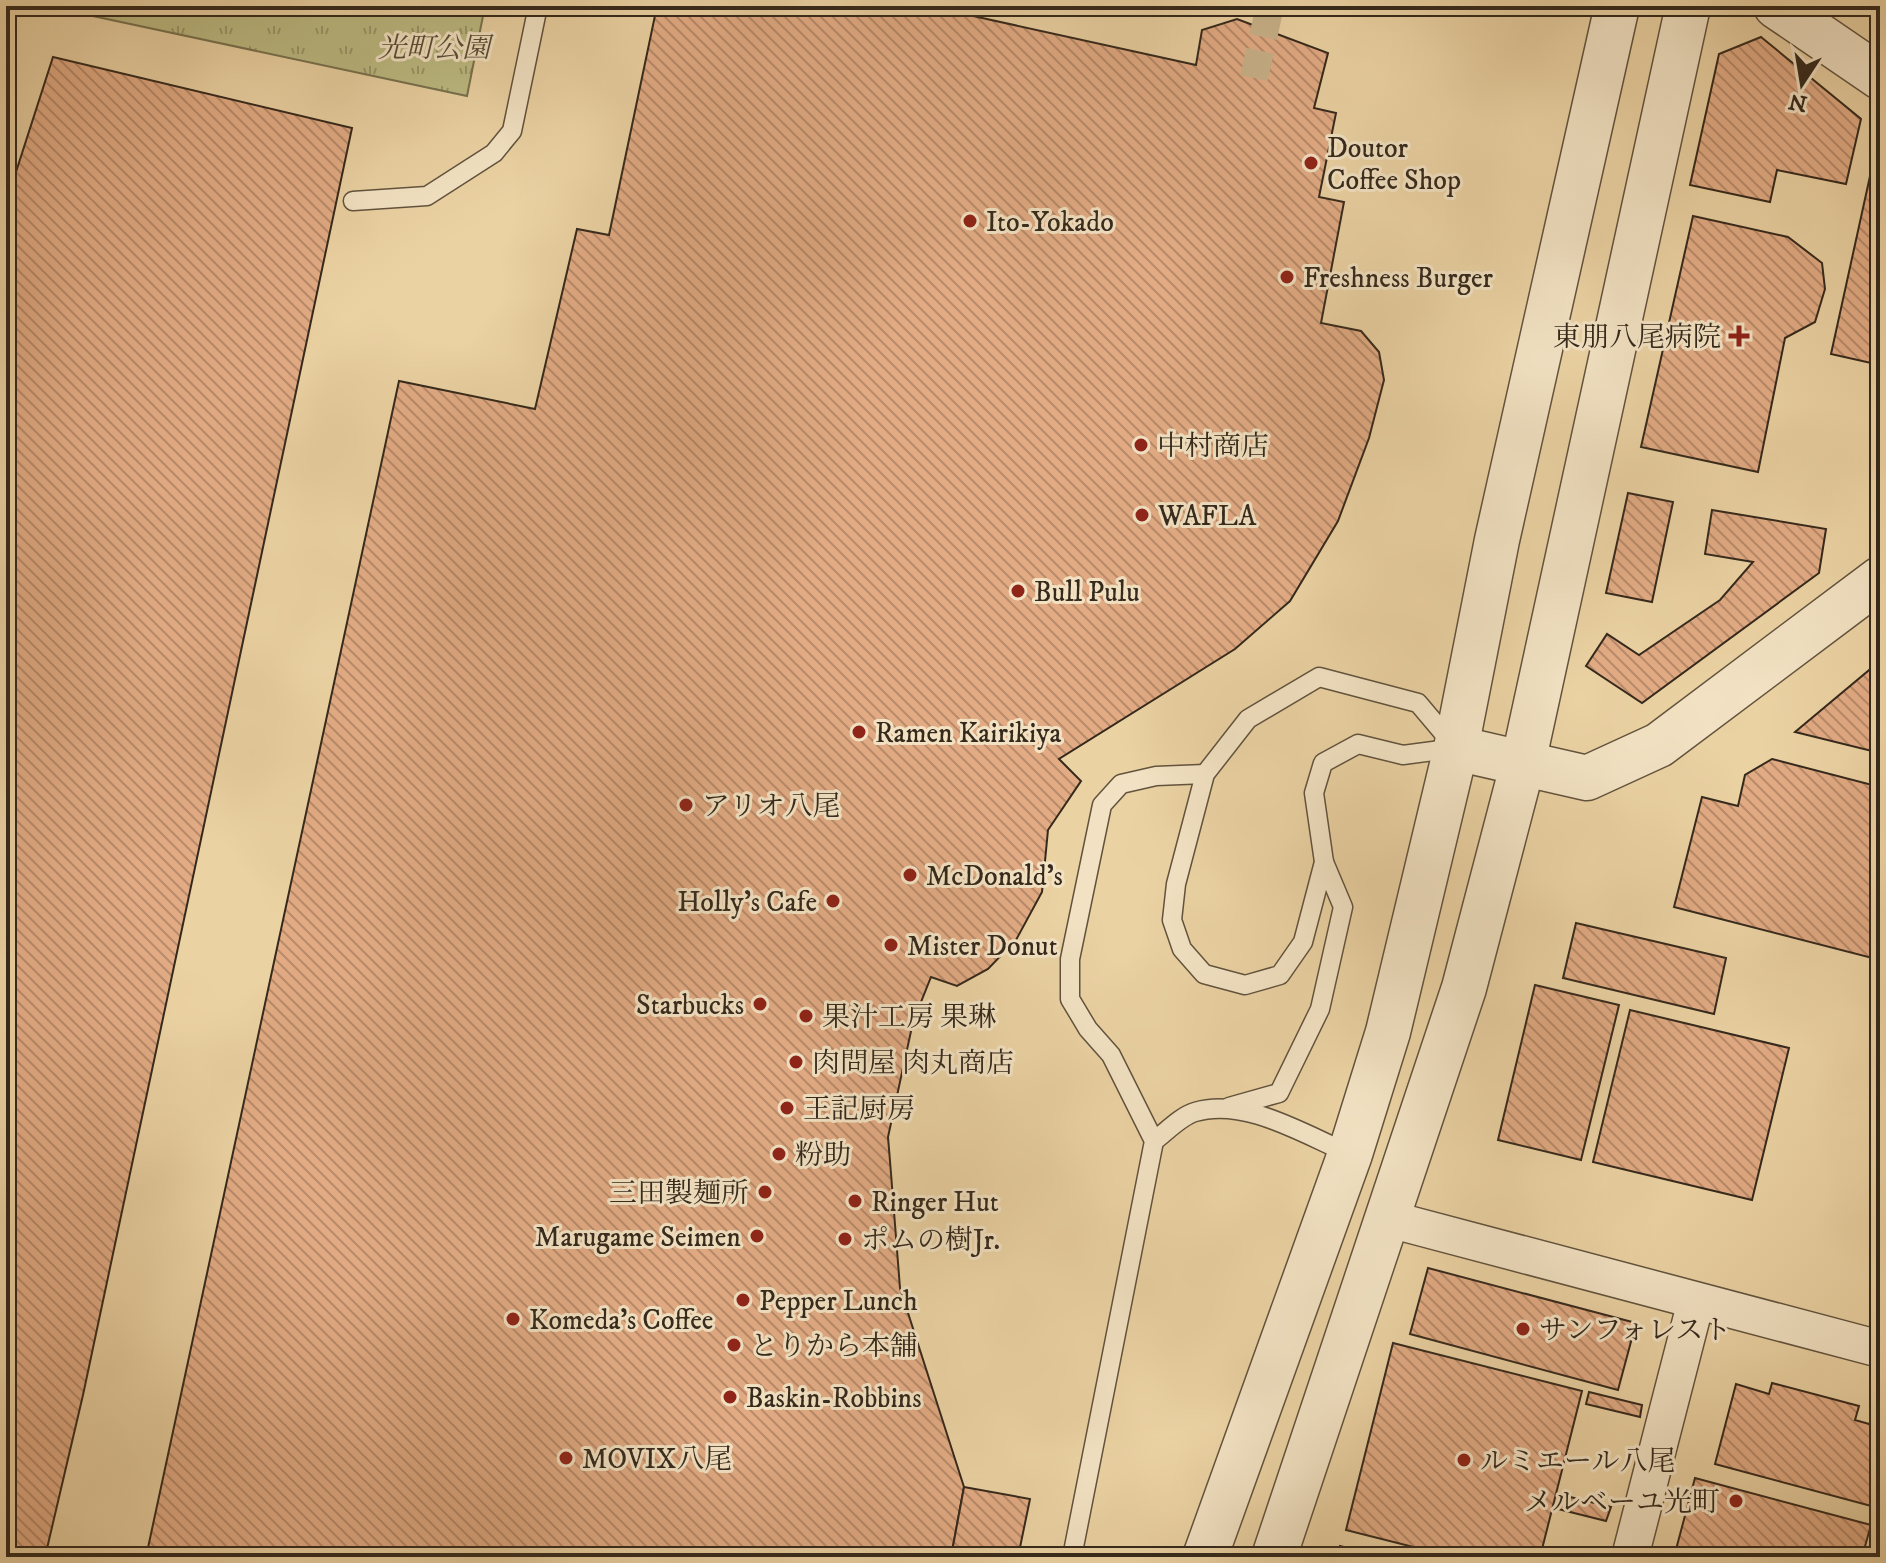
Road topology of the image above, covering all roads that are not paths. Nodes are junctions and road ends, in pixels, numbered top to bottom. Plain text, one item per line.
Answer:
1 (538, 6) edge
2 (1617, 6) edge
3 (1688, 6) edge
4 (1776, 6) edge
5 (1880, 77) edge
6 (353, 201) dead end
7 (1880, 579) edge
8 (1456, 748) junction
9 (1523, 763) junction
10 (1205, 774) junction
11 (1324, 862) junction
12 (1229, 1107) junction
13 (1154, 1141) junction
14 (1350, 1154) junction
15 (1389, 1219) junction
16 (1696, 1301) junction
17 (1880, 1349) edge
18 (1072, 1557) edge
19 (1205, 1557) edge
20 (1274, 1557) edge
21 (1630, 1557) edge

1 - 6 lane
2 - 8 street
3 - 9 street
4 - 5 street
7 - 9 street
8 - 9 street
8 - 10 lane
8 - 11 lane
8 - 14 street
9 - 15 street
10 - 11 lane
10 - 13 lane
11 - 12 lane
12 - 13 lane
12 - 14 lane
13 - 18 lane
14 - 19 street
15 - 16 street
15 - 20 street
16 - 17 street
16 - 21 street

